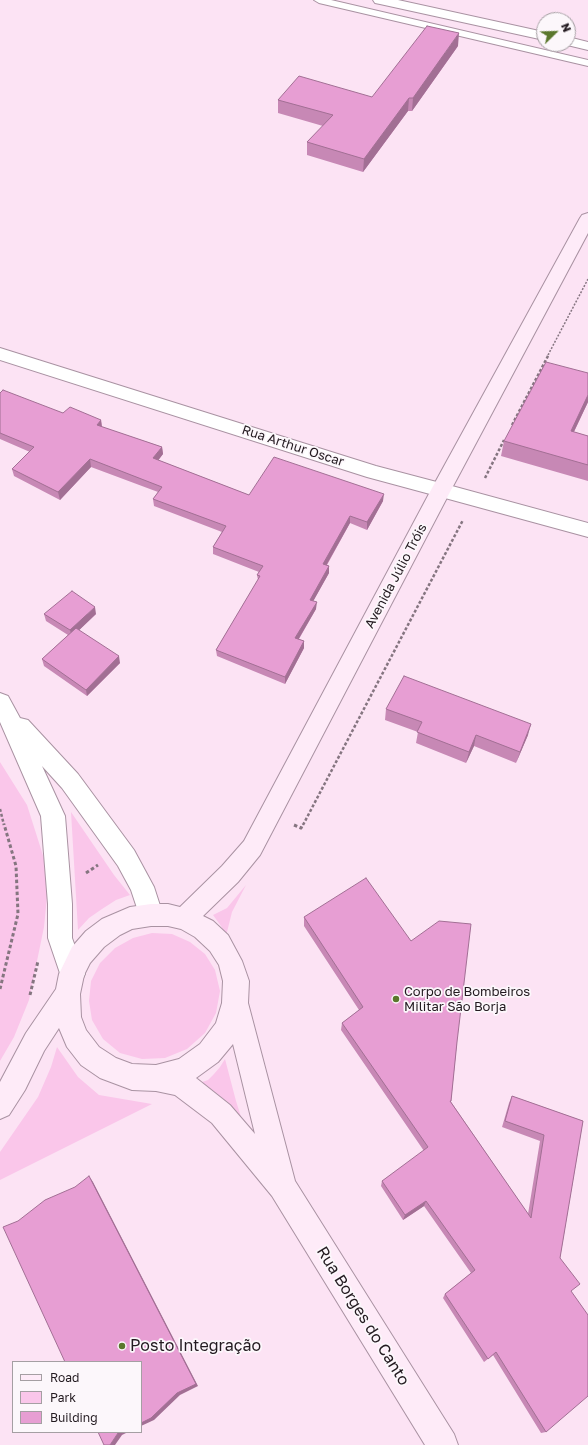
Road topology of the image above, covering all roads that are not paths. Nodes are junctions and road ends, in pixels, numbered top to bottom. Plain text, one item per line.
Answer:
1 (319, 0) edge
2 (380, 0) edge
3 (536, 34) edge
4 (576, 43) edge
5 (588, 46) edge
6 (588, 63) edge
7 (588, 218) edge
8 (0, 354) edge
9 (441, 490) junction
10 (588, 530) edge
11 (4, 708) edge
12 (150, 914) junction
13 (185, 919) junction
14 (70, 984) junction
15 (235, 1003) junction
16 (156, 1078) junction
17 (0, 1106) edge
18 (282, 1186) junction
19 (443, 1445) edge

1 - 6 lane
2 - 3 street
4 - 5 street
7 - 9 main road, Avenida Júlio Tróis
8 - 9 street, Rua Arthur Oscar
9 - 10 street, Rua Arthur Oscar
9 - 13 main road, Avenida Júlio Tróis
11 - 12 street
11 - 14 street
12 - 13 main road
12 - 14 main road
13 - 15 main road
14 - 16 main road
14 - 17 main road
15 - 16 main road
15 - 18 main road, Rua Borges do Canto
16 - 18 main road, Rua Borges do Canto
18 - 19 main road, Rua Borges do Canto

